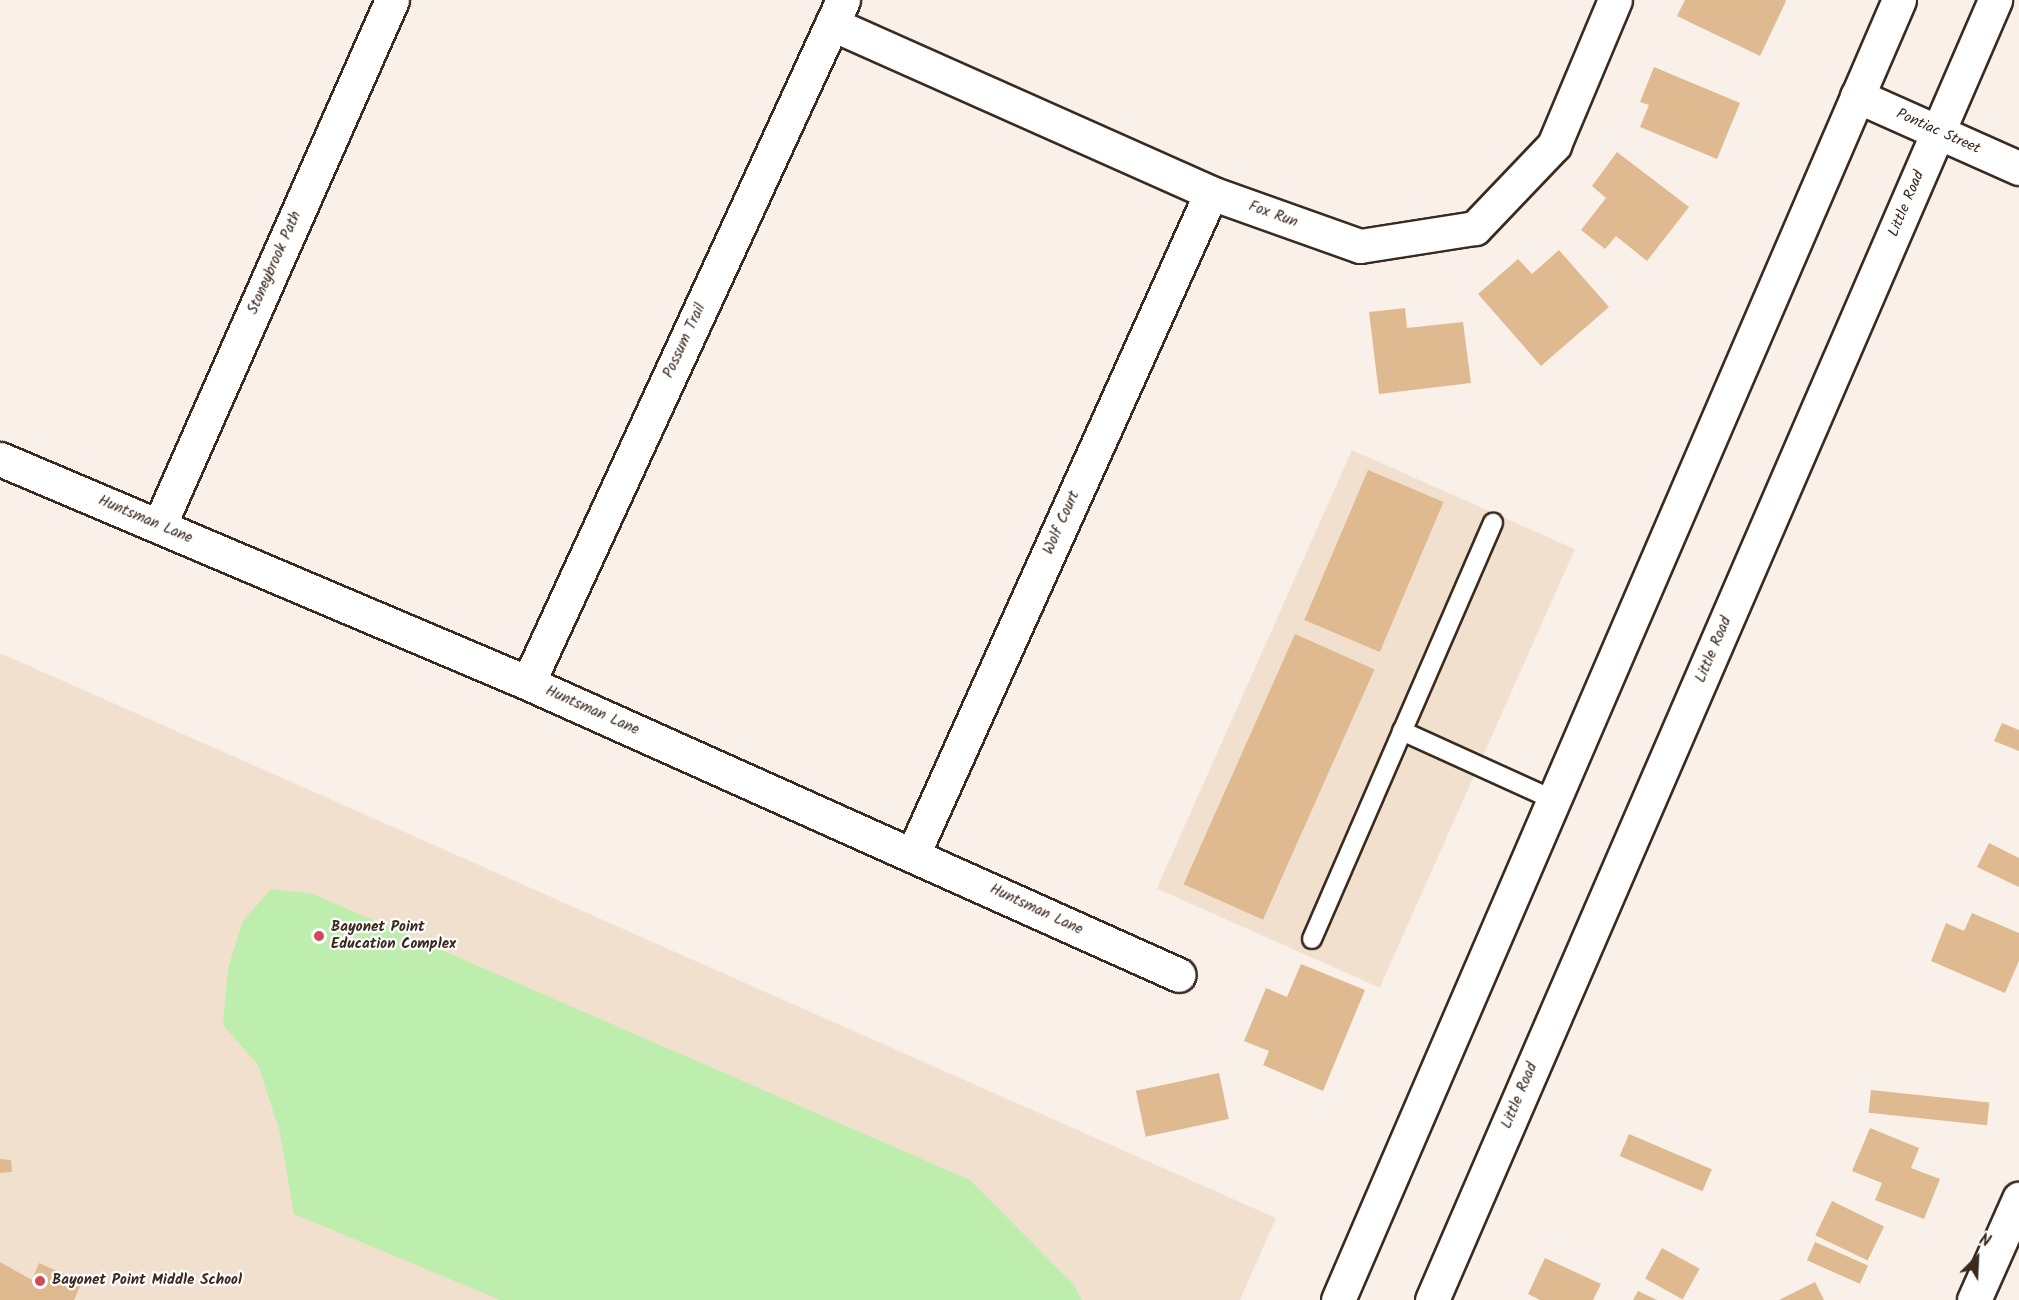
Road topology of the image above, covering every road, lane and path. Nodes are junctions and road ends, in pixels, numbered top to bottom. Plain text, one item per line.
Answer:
1 (392, 0) edge
2 (1615, 0) edge
3 (1899, 0) edge
4 (1995, 0) edge
5 (837, 12) edge
6 (1857, 96) junction
7 (1938, 132) junction
8 (2019, 168) edge
9 (1211, 193) junction
10 (0, 459) edge
11 (1492, 523) dead end
12 (159, 526) junction
13 (528, 683) junction
14 (1402, 731) junction
15 (1554, 800) junction
16 (913, 854) junction
17 (1312, 939) dead end
18 (1179, 975) dead end
19 (2019, 1199) edge
20 (1338, 1300) edge
21 (1432, 1300) edge
22 (1974, 1300) edge

1 - 12 street, Stoneybrook Path
2 - 9 street, Fox Run
3 - 6 street
4 - 7 street, Little Road
5 - 9 street, Fox Run
5 - 13 street, Possum Trail
6 - 7 street, Pontiac Street
6 - 15 street
7 - 8 street, Pontiac Street
7 - 21 street, Little Road
9 - 16 street, Wolf Court
10 - 12 street, Huntsman Lane
11 - 14 lane
12 - 13 street, Huntsman Lane
13 - 16 street, Huntsman Lane
14 - 15 lane
14 - 17 lane
15 - 20 street
16 - 18 street, Huntsman Lane
19 - 22 street

